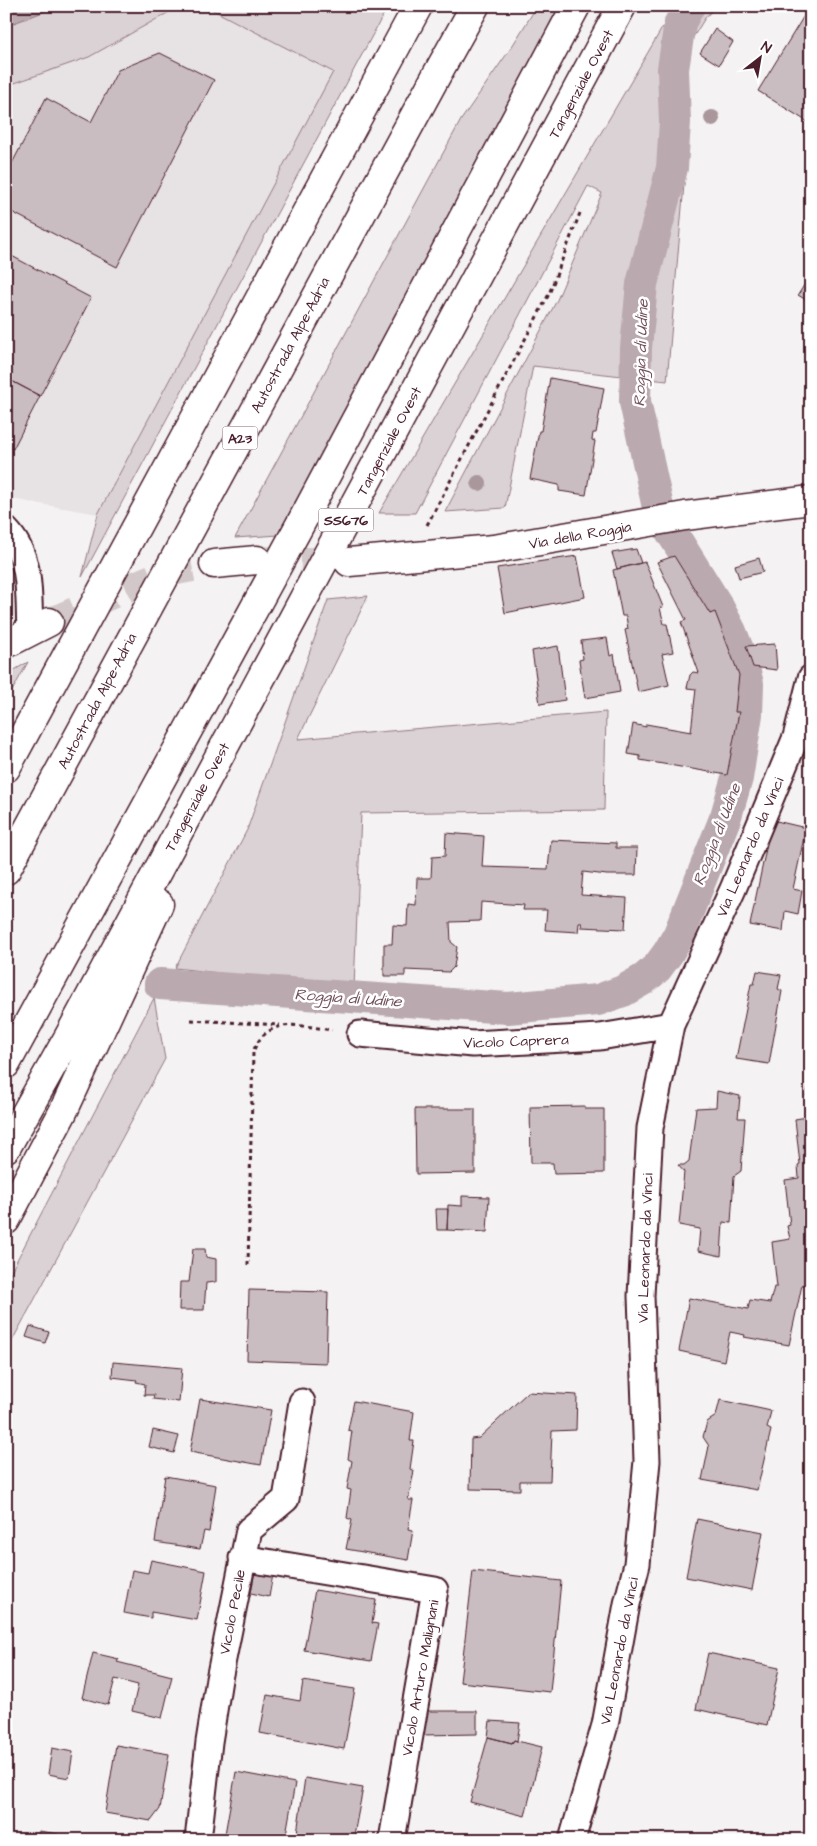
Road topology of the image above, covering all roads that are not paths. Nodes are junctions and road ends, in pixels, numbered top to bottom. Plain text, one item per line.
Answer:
1 (418, 6) edge
2 (475, 6) edge
3 (576, 6) edge
4 (622, 6) edge
5 (811, 500) edge
6 (6, 530) edge
7 (257, 560) tunnel mouth
8 (349, 562) tunnel mouth
9 (214, 564) tunnel mouth
10 (28, 632) edge
11 (276, 650) junction
12 (811, 678) edge
13 (6, 768) edge
14 (6, 870) edge
15 (671, 1025) junction
16 (360, 1034) road end
17 (6, 1064) edge
18 (6, 1148) edge
19 (6, 1220) edge
20 (302, 1402) dead end
21 (242, 1558) junction
22 (198, 1840) edge
23 (392, 1840) edge
24 (572, 1840) edge

1 - 13 main road
2 - 14 main road, Autostrada Alpe-Adria / A23
3 - 17 main road, SS676
4 - 11 main road, Tangenziale Ovest / SS676
5 - 8 main road, Via della Roggia
6 - 10 street
7 - 9 main road
11 - 18 main road, Tangenziale Ovest / SS676
11 - 19 main road
12 - 15 street, Via Leonardo da Vinci
15 - 16 street, Vicolo Caprera
15 - 24 street, Via Leonardo da Vinci
20 - 21 street, Vicolo Pecile
21 - 22 street, Vicolo Pecile
21 - 23 street, Vicolo Arturo Malignani

